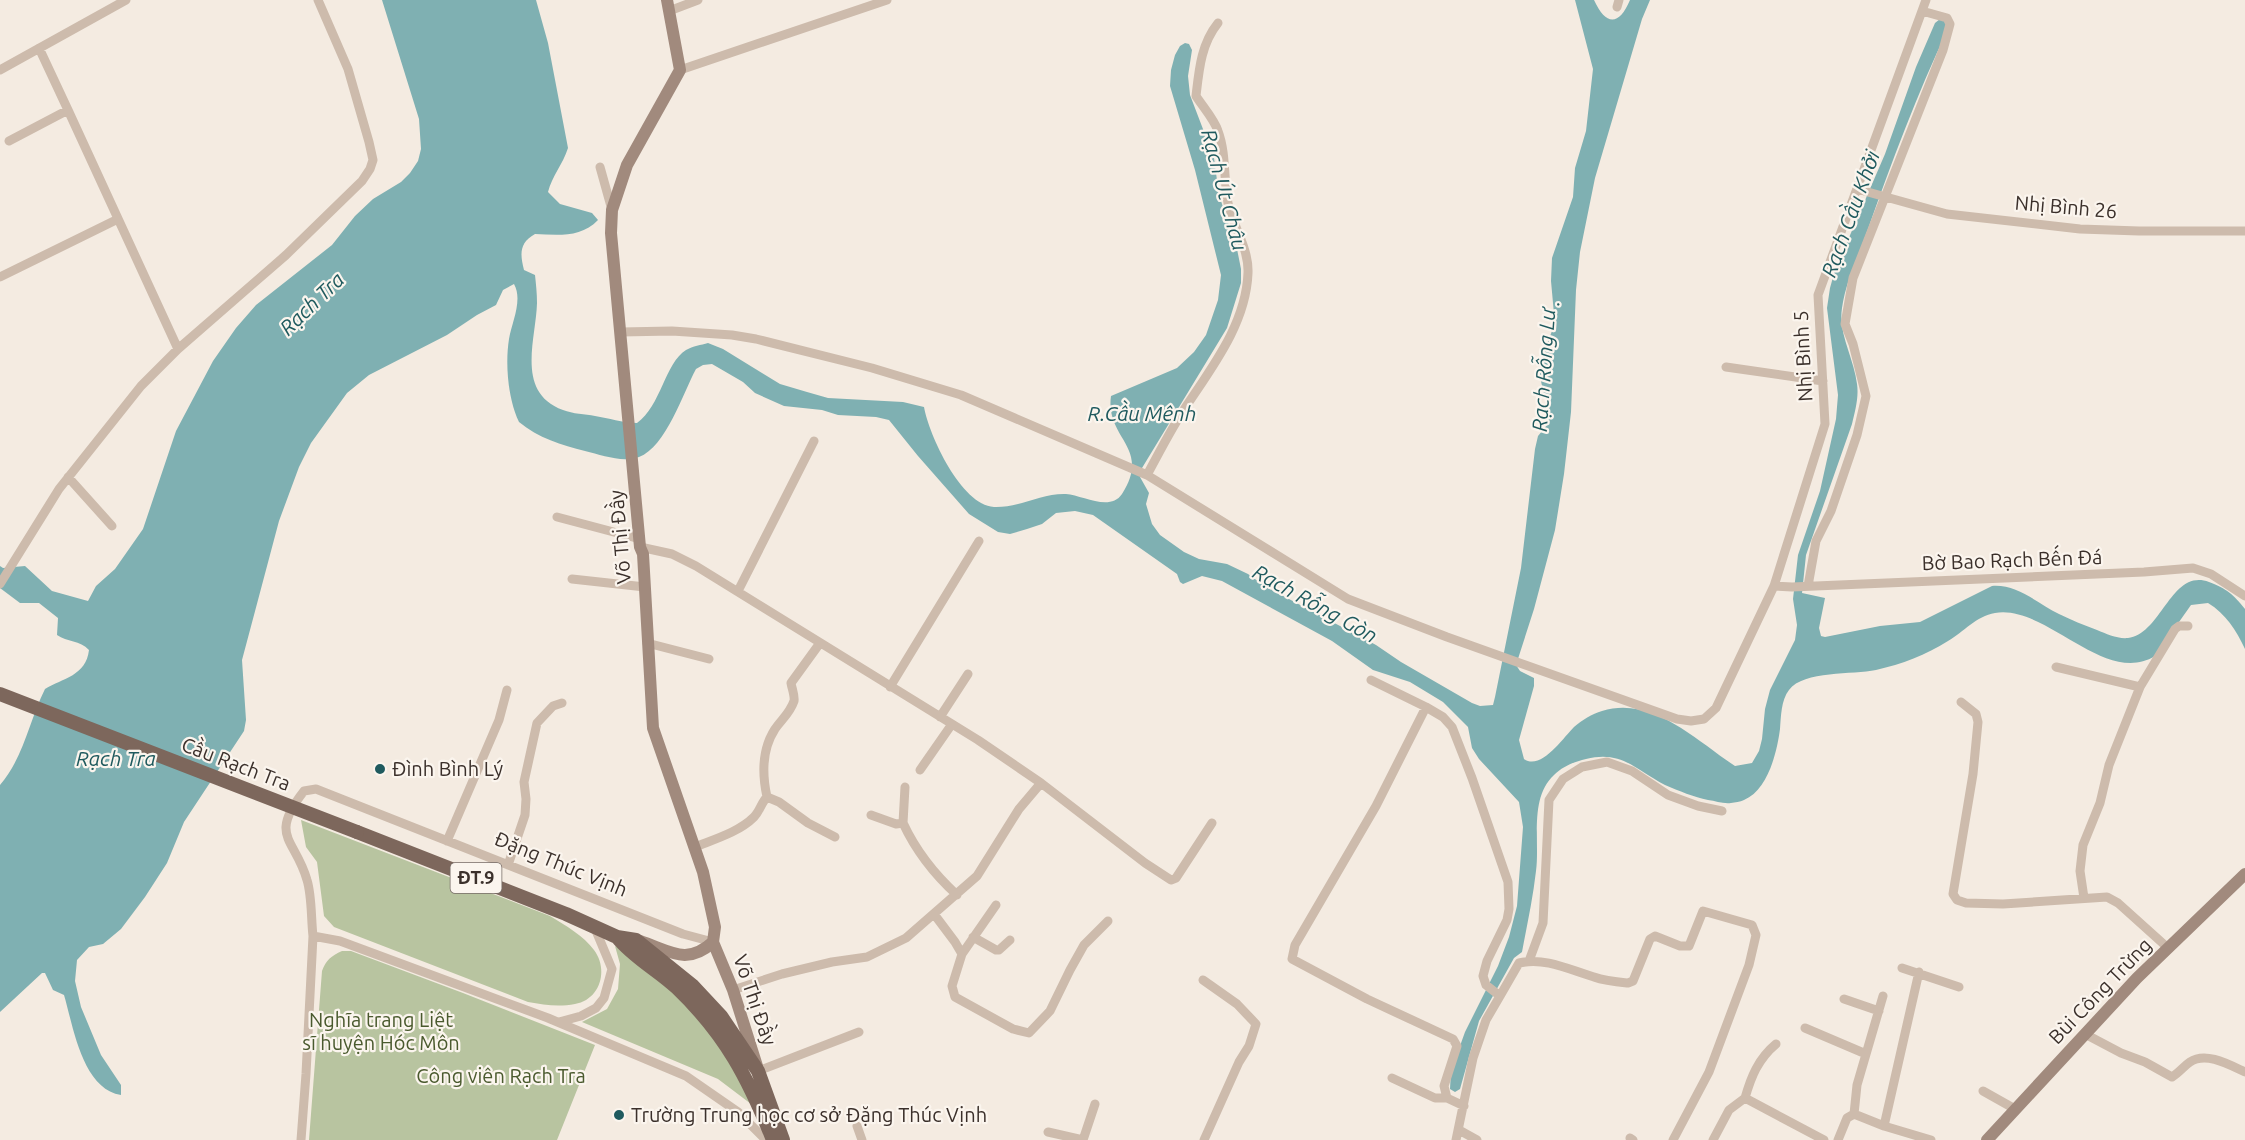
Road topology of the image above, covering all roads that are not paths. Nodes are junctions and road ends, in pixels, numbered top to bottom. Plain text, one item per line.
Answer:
1 (126, 0) edge
2 (318, 0) edge
3 (698, 0) edge
4 (886, 0) edge
5 (1926, 0) edge
6 (668, 5) edge
7 (1922, 11) junction
8 (1218, 23) dead end
9 (39, 48) junction
10 (0, 70) edge
11 (680, 70) junction
12 (68, 110) junction
13 (9, 141) dead end
14 (600, 167) dead end
15 (1860, 190) junction
16 (1884, 198) junction
17 (612, 210) junction
18 (118, 219) junction
19 (2245, 231) edge
20 (0, 277) edge
21 (621, 332) junction
22 (178, 349) junction
23 (1726, 367) dead end
24 (1822, 381) junction
25 (814, 441) dead end
26 (1144, 474) junction
27 (68, 477) junction
28 (557, 517) dead end
29 (112, 526) dead end
30 (979, 541) dead end
31 (640, 543) junction
32 (573, 579) dead end
33 (0, 584) edge
34 (1774, 586) junction
35 (1806, 586) junction
36 (645, 587) junction
37 (738, 591) junction
38 (2245, 596) edge
39 (2188, 626) dead end
40 (647, 643) junction
41 (820, 643) junction
42 (709, 659) dead end
43 (2056, 667) dead end
44 (968, 674) dead end
45 (1371, 680) dead end
46 (890, 687) junction
47 (2140, 687) junction
48 (507, 690) dead end
49 (0, 694) edge
50 (1961, 702) dead end
51 (562, 703) dead end
52 (1426, 707) junction
53 (940, 717) junction
54 (951, 724) junction
55 (920, 770) dead end
56 (1041, 783) junction
57 (905, 787) dead end
58 (767, 797) junction
59 (1722, 811) dead end
60 (871, 815) dead end
61 (903, 823) junction
62 (1212, 823) dead end
63 (835, 837) dead end
64 (447, 841) junction
65 (695, 847) junction
66 (508, 865) junction
67 (2245, 874) edge
68 (957, 895) junction
69 (2084, 898) junction
70 (996, 905) dead end
71 (934, 914) junction
72 (1108, 921) dead end
73 (594, 926) junction
74 (313, 936) junction
75 (617, 937) junction
76 (973, 937) junction
77 (636, 940) junction
78 (1010, 940) dead end
79 (714, 942) junction
80 (2168, 948) junction
81 (962, 954) junction
82 (1529, 961) junction
83 (1902, 968) dead end
84 (1919, 972) junction
85 (1203, 980) dead end
86 (1959, 987) dead end
87 (733, 990) junction
88 (1498, 995) junction
89 (1883, 996) dead end
90 (1844, 999) dead end
91 (1879, 1011) junction
92 (559, 1022) junction
93 (1805, 1028) dead end
94 (859, 1032) dead end
95 (2085, 1034) junction
96 (1776, 1044) dead end
97 (1866, 1054) junction
98 (758, 1071) junction
99 (2245, 1072) edge
100 (1392, 1078) dead end
101 (1983, 1091) dead end
102 (1447, 1098) junction
103 (1744, 1098) junction
104 (1095, 1104) dead end
105 (1464, 1106) junction
106 (2015, 1109) junction
107 (1854, 1114) junction
108 (857, 1126) dead end
109 (1884, 1126) junction
110 (1047, 1132) dead end
111 (1457, 1135) edge
112 (301, 1140) edge
113 (766, 1140) edge
114 (773, 1140) edge
115 (783, 1140) edge
116 (862, 1140) edge
117 (1083, 1140) edge
118 (1204, 1140) edge
119 (1477, 1140) edge
120 (1673, 1140) edge
121 (1713, 1140) edge
122 (1824, 1140) edge
123 (1838, 1140) edge
124 (1931, 1140) edge
125 (1987, 1140) edge

1 - 9 street
2 - 22 street
3 - 6 street
4 - 11 street
5 - 7 street, Nhị Bình 5
6 - 11 street
7 - 15 street, Nhị Bình 5
7 - 16 street
8 - 26 street
9 - 10 street
9 - 12 street
11 - 17 street, Võ Thị Đầy
12 - 13 street
12 - 18 street
14 - 17 street
15 - 16 street, Nhị Bình 26
15 - 24 street, Nhị Bình 5
16 - 19 street, Nhị Bình 26
16 - 35 street
17 - 21 street, Võ Thị Đầy
18 - 20 street
18 - 22 street
21 - 26 street
21 - 31 street, Võ Thị Đầy
22 - 27 street
23 - 24 street
24 - 34 street, Nhị Bình 5
25 - 37 street
26 - 34 street, Nhị Bình 5
27 - 29 street
27 - 33 street
28 - 31 street
30 - 46 street
31 - 36 street, Võ Thị Đầy
31 - 37 street
32 - 36 street
34 - 35 street, Bờ Bao Rạch Bến Đá
35 - 38 street, Bờ Bao Rạch Bến Đá
36 - 40 street, Võ Thị Đầy
37 - 41 street
39 - 47 street
40 - 42 street
40 - 65 street, Võ Thị Đầy
41 - 46 street
41 - 58 street
43 - 47 street
44 - 53 street
45 - 52 street
46 - 53 street
47 - 69 street
48 - 64 street
49 - 73 main road, Cầu Rạch Tra / ĐT.9, bridge
50 - 69 street
51 - 66 street
52 - 88 street
52 - 102 street
53 - 54 street
54 - 55 street
54 - 56 street
56 - 62 street
56 - 68 street
57 - 61 street
58 - 63 street
58 - 65 street
59 - 82 street
60 - 61 street
61 - 68 street
64 - 66 street, Đặng Thúc Vịnh
64 - 74 street, Đặng Thúc Vịnh
65 - 79 street, Võ Thị Đầy
66 - 79 street, Đặng Thúc Vịnh
67 - 80 street, Bùi Công Trừng
68 - 71 street
69 - 80 street
70 - 76 street
71 - 81 street
71 - 87 street
72 - 81 street
73 - 75 main road, ĐT.9
73 - 92 street
74 - 92 street
74 - 112 street
75 - 77 main road, ĐT.9
75 - 114 main road, ĐT.9
76 - 78 street
76 - 81 street
77 - 79 street
77 - 98 main road, ĐT.9
79 - 87 street, Võ Thị Đầy
80 - 95 street, Bùi Công Trừng
82 - 88 street
82 - 120 street
83 - 84 street
84 - 86 street
84 - 109 street
85 - 118 street
87 - 98 street, Võ Thị Đầy
88 - 105 street
89 - 91 street
90 - 91 street
91 - 97 street
92 - 113 street
93 - 97 street
94 - 98 street
95 - 99 street
95 - 106 street, Bùi Công Trừng
96 - 103 street
97 - 107 street
98 - 115 main road, ĐT.9
100 - 102 street
101 - 106 street
102 - 105 street
103 - 121 street
103 - 122 street
104 - 117 street
105 - 111 street
106 - 125 street, Bùi Công Trừng
107 - 109 street
107 - 123 street
108 - 116 street
109 - 124 street
110 - 117 street
111 - 119 street

